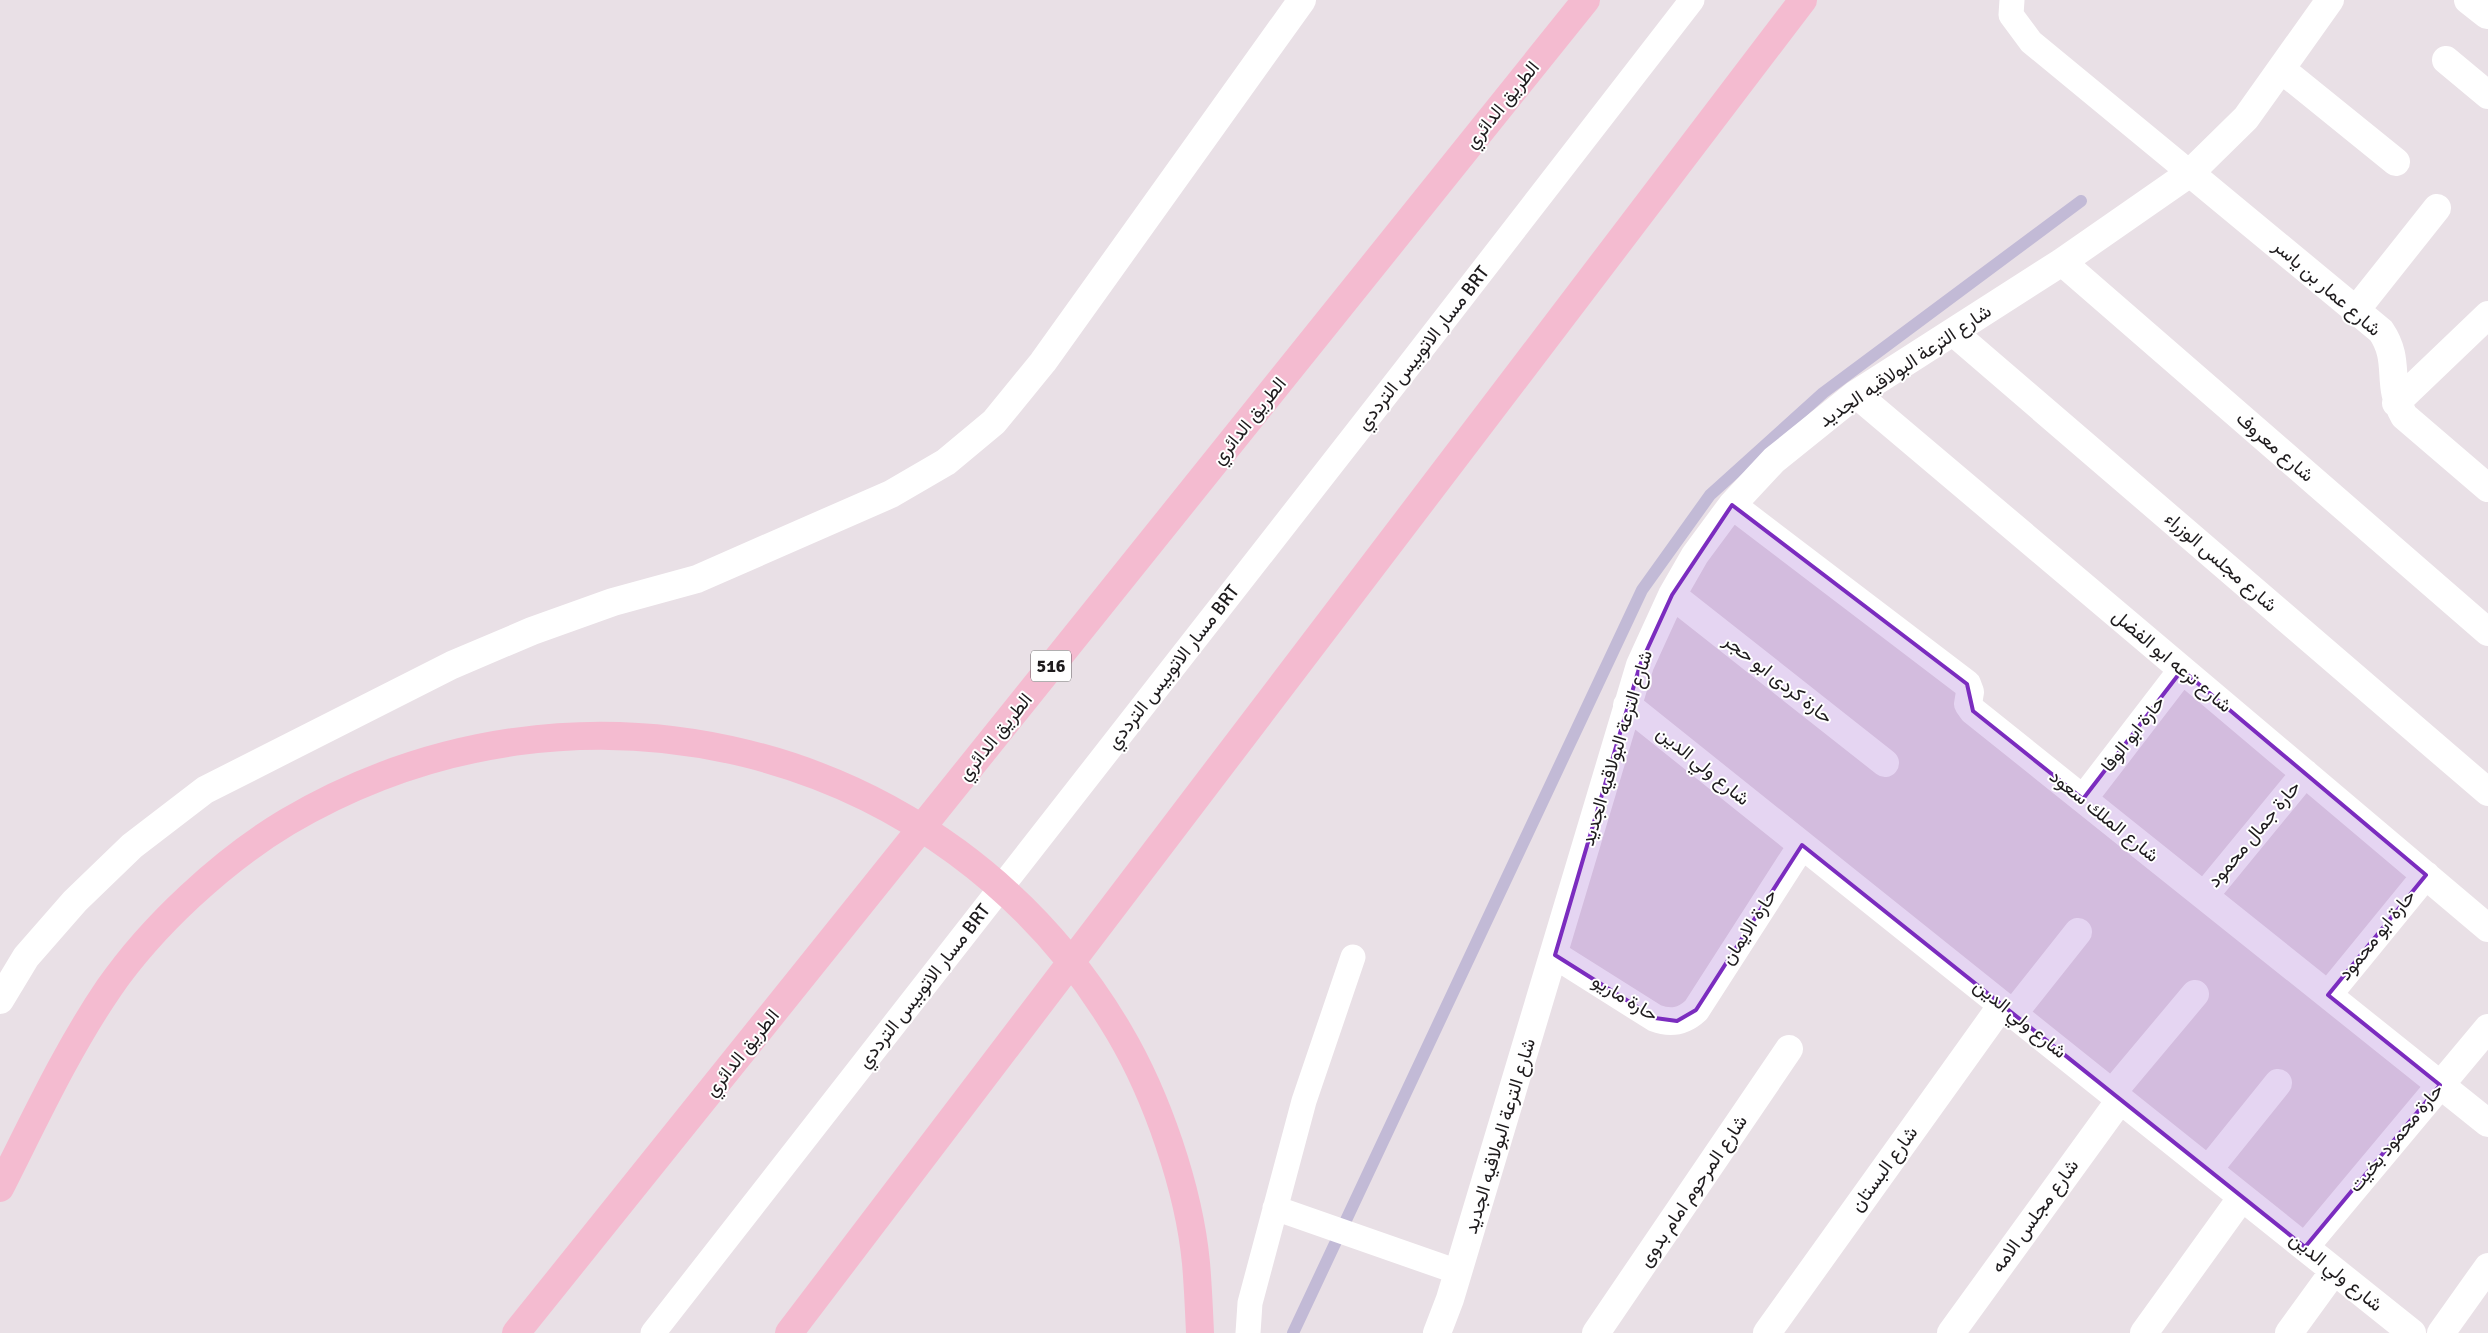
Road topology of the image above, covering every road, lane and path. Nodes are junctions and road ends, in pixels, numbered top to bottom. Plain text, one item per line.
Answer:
1 (1302, 0) edge
2 (1586, 0) edge
3 (1692, 0) edge
4 (1803, 0) edge
5 (2012, 0) edge
6 (2330, 0) edge
7 (2446, 60) dead end
8 (2281, 69) junction
9 (2488, 95) edge
10 (2396, 162) dead end
11 (2190, 173) junction
12 (2437, 208) dead end
13 (2062, 262) junction
14 (2356, 310) junction
15 (2488, 315) edge
16 (1953, 332) junction
17 (1856, 394) junction
18 (2396, 403) junction
19 (2488, 488) edge
20 (1732, 505) junction
21 (1672, 595) junction
22 (2488, 632) edge
23 (2182, 670) junction
24 (1627, 706) junction
25 (1885, 763) dead end
26 (2305, 773) junction
27 (2488, 792) edge
28 (2083, 799) junction
29 (1802, 845) junction
30 (2426, 875) junction
31 (2204, 896) junction
32 (2488, 928) edge
33 (2078, 932) dead end
34 (1555, 955) junction
35 (1352, 957) dead end
36 (2195, 994) dead end
37 (2328, 995) junction
38 (0, 1000) edge
39 (2008, 1009) junction
40 (1696, 1010) joint
41 (2488, 1028) edge
42 (1790, 1049) dead end
43 (2278, 1083) dead end
44 (2440, 1085) junction
45 (2116, 1096) junction
46 (2488, 1123) edge
47 (2208, 1170) junction
48 (0, 1188) edge
49 (2242, 1197) junction
50 (1275, 1208) junction
51 (2305, 1247) junction
52 (2488, 1267) edge
53 (2334, 1270) junction
54 (1458, 1272) junction
55 (516, 1333) edge
56 (653, 1333) edge
57 (789, 1333) edge
58 (1200, 1333) edge
59 (1248, 1333) edge
60 (1437, 1333) edge
61 (1596, 1333) edge
62 (1767, 1333) edge
63 (1951, 1333) edge
64 (2144, 1333) edge
65 (2290, 1333) edge
66 (2412, 1333) edge
67 (2441, 1333) edge

1 - 38 street
2 - 55 highway, الطريق الدائري / 516
3 - 56 lane, مسار الاتوبيس الترددي BRT
4 - 57 highway
5 - 11 lane
6 - 8 street, شارع الترعة البولاقيه الجديد
7 - 9 street
8 - 10 street
8 - 11 street, شارع الترعة البولاقيه الجديد
11 - 13 street, شارع الترعة البولاقيه الجديد
11 - 14 street, شارع عمار بن ياسر
12 - 14 street
13 - 16 street, شارع الترعة البولاقيه الجديد
13 - 22 street, شارع معروف
14 - 18 street, شارع عمار بن ياسر
15 - 18 street
16 - 17 street, شارع الترعة البولاقيه الجديد
16 - 27 street, شارع مجلس الوزراء
17 - 20 street, شارع الترعة البولاقيه الجديد
17 - 23 street, شارع ترعه ابو الفضل
18 - 19 street, شارع عمار بن ياسر
20 - 21 street, شارع الترعة البولاقيه الجديد
20 - 28 street, شارع الملك سعود
21 - 24 street, شارع الترعة البولاقيه الجديد
21 - 25 street, حارة كردى ابو حجر
23 - 26 street, شارع ترعه ابو الفضل
23 - 28 street, حارة ابو الوفا
24 - 29 street, شارع ولي الدين
24 - 34 street, شارع الترعة البولاقيه الجديد
26 - 30 street, شارع ترعه ابو الفضل
26 - 31 street, حارة جمال محمود
28 - 31 street, شارع الملك سعود
29 - 39 street, شارع ولي الدين
29 - 40 street, حارة الايمان
30 - 32 street, شارع ترعه ابو الفضل
30 - 37 street, حارة ابو محمود
31 - 37 street, شارع الملك سعود
33 - 39 street, شارع البستان
34 - 40 street, حارة ماريو
34 - 54 street, شارع الترعة البولاقيه الجديد
35 - 50 lane
36 - 45 street, شارع مجلس الامه
37 - 44 street, شارع الملك سعود
39 - 45 street, شارع ولي الدين
39 - 62 street, شارع البستان
41 - 44 street, حارة محمود بخيت
42 - 61 street, شارع المرحوم امام بدوى
43 - 47 street
44 - 46 street, شارع الملك سعود
44 - 51 street, حارة محمود بخيت
45 - 47 street, شارع ولي الدين
45 - 63 street, شارع مجلس الامه
47 - 49 street, شارع ولي الدين
48 - 58 highway
49 - 51 street, شارع ولي الدين
49 - 64 street
50 - 54 lane
50 - 59 lane
51 - 53 street, شارع ولي الدين
52 - 67 street
53 - 65 street
53 - 66 street, شارع ولي الدين
54 - 60 street, شارع الترعة البولاقيه الجديد

